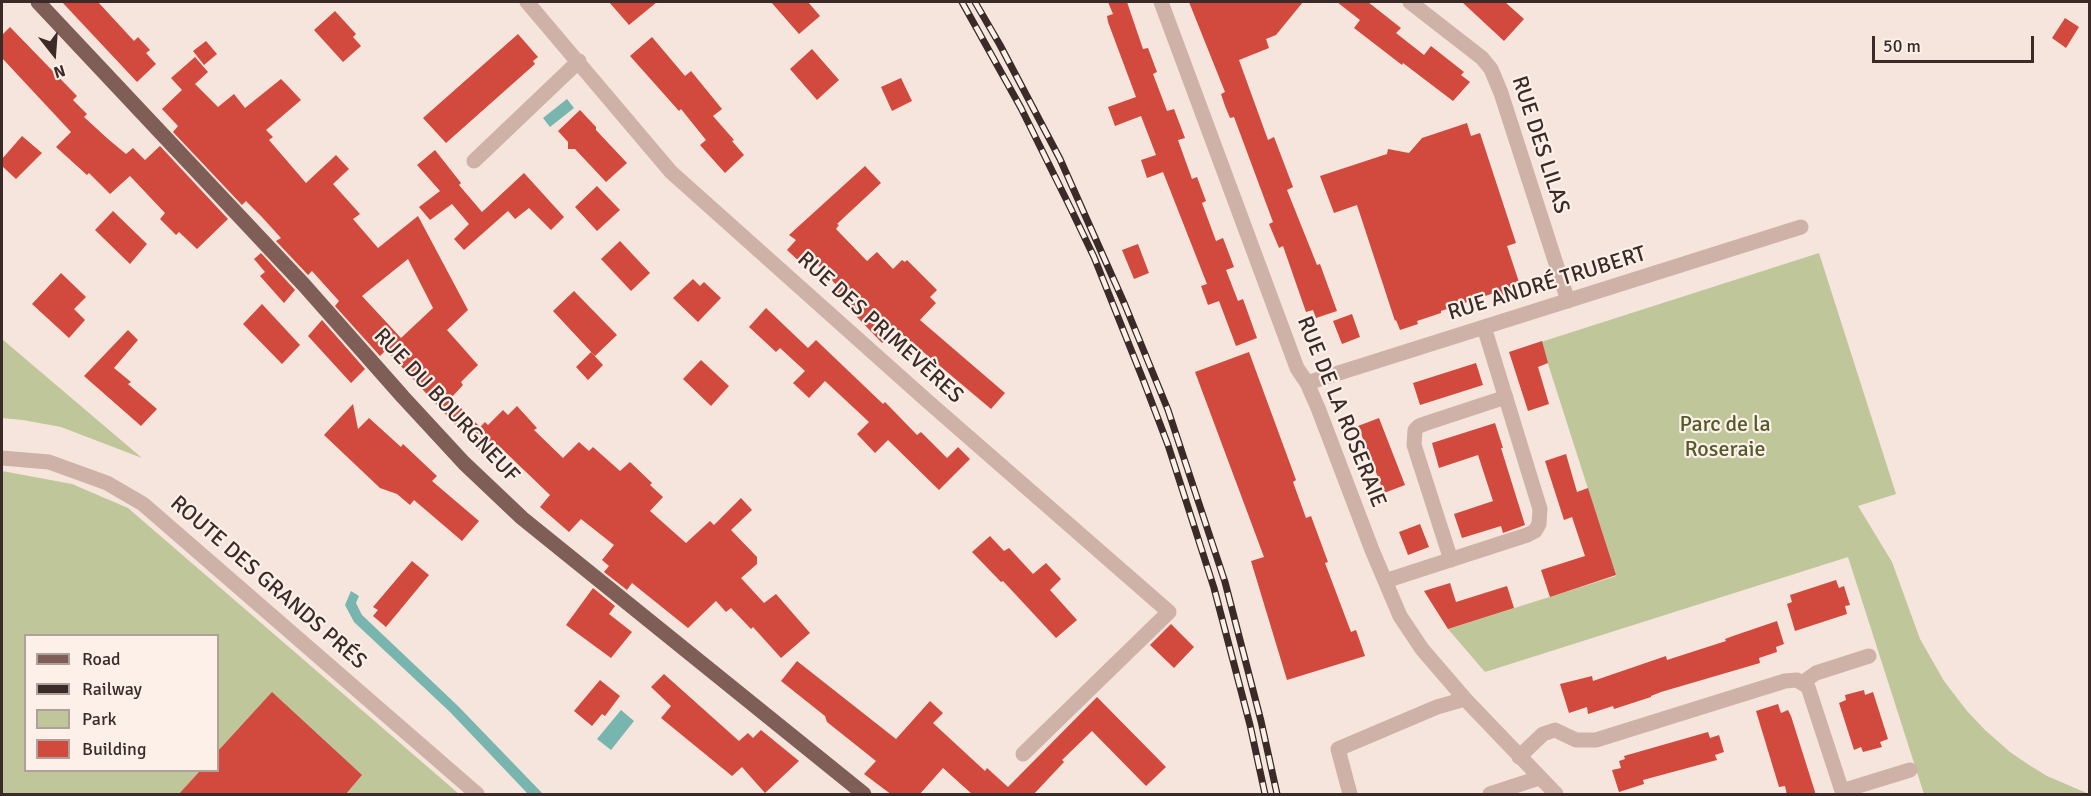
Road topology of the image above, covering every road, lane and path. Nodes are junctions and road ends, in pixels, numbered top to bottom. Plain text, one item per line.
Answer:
1 (38, 2) edge
2 (527, 2) edge
3 (1161, 2) edge
4 (1410, 2) edge
5 (579, 61) junction
6 (474, 161) dead end
7 (1801, 227) dead end
8 (1568, 301) junction
9 (1484, 327) junction
10 (1307, 383) junction
11 (1506, 397) junction
12 (2, 458) edge
13 (1450, 560) junction
14 (1385, 581) junction
15 (1869, 656) dead end
16 (1802, 683) junction
17 (1465, 699) junction
18 (1023, 754) dead end
19 (1519, 757) junction
20 (1910, 770) dead end
21 (1539, 778) junction
22 (1843, 793) edge
23 (477, 795) edge
24 (864, 795) edge
25 (1350, 795) edge
26 (1490, 795) edge
27 (1556, 795) edge

1 - 24 main road, RUE DU BOURGNEUF
2 - 5 street, RUE DES PRIMEVÈRES
3 - 10 street, RUE DE LA ROSERAIE
4 - 8 street, RUE DES LILAS
5 - 6 street
5 - 18 street, RUE DES PRIMEVÈRES
7 - 8 street, RUE ANDRÉ TRUBERT
8 - 9 street, RUE ANDRÉ TRUBERT
9 - 10 street, RUE ANDRÉ TRUBERT
9 - 11 street
10 - 14 street, RUE DE LA ROSERAIE
11 - 13 street
11 - 13 street
12 - 23 street, ROUTE DES GRANDS PRÉS
13 - 14 street
14 - 17 street, RUE DE LA ROSERAIE
15 - 16 street
16 - 19 street
16 - 22 street
17 - 19 street, RUE DE LA ROSERAIE
17 - 25 street
19 - 21 street, RUE DE LA ROSERAIE
20 - 22 street
21 - 26 street
21 - 27 street, RUE DE LA ROSERAIE

